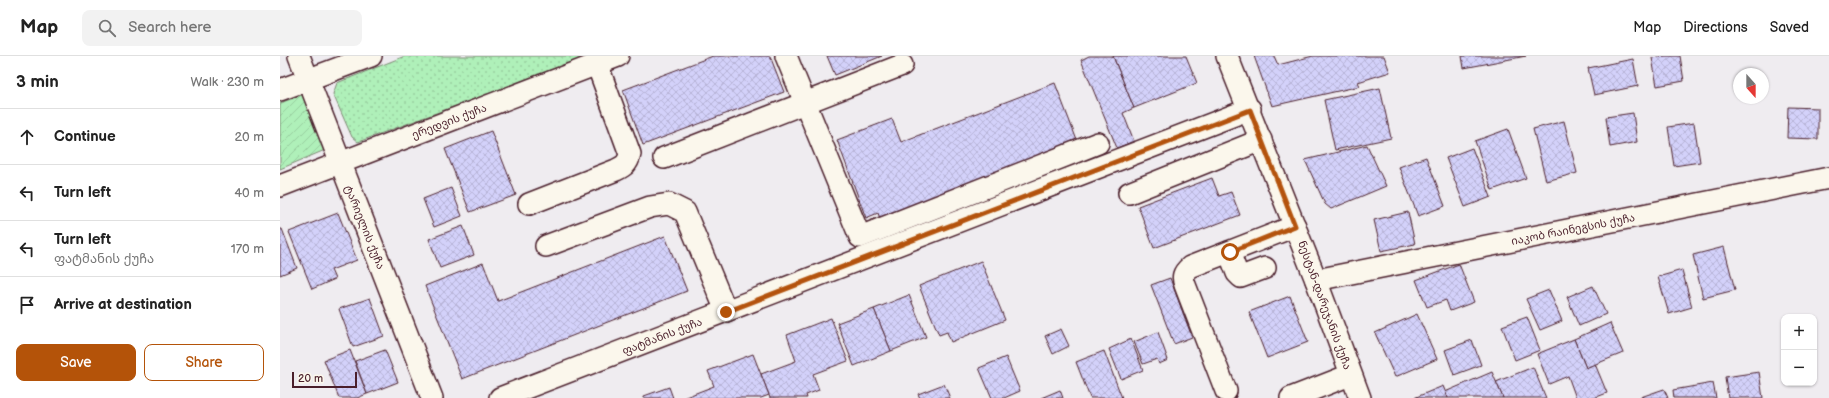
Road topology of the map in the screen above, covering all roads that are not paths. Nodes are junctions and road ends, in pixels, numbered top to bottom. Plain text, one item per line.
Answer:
1 (299, 56) edge
2 (371, 56) edge
3 (618, 56) edge
4 (786, 56) edge
5 (1227, 56) edge
6 (598, 64) junction
7 (902, 65) dead end
8 (308, 80) junction
9 (280, 90) edge
10 (805, 103) junction
11 (1250, 110) junction
12 (1261, 140) junction
13 (1098, 143) dead end
14 (664, 158) dead end
15 (340, 164) junction
16 (1829, 178) edge
17 (280, 186) edge
18 (1129, 192) dead end
19 (529, 204) dead end
20 (1295, 226) junction
21 (546, 246) dead end
22 (1230, 252) junction
23 (1264, 268) dead end
24 (1316, 280) junction
25 (726, 312) junction
26 (1350, 375) junction
27 (1226, 391) dead end
28 (432, 398) edge
29 (500, 398) edge
30 (1291, 398) edge
31 (1360, 398) edge

1 - 8 street, ტარიელის ქუჩა
2 - 8 street
3 - 6 street, ერედვის ქუჩა
4 - 10 street
5 - 11 street, ნესტან-დარეჯანის ქუჩა
6 - 15 street, ერედვის ქუჩა
6 - 19 street
7 - 10 street
8 - 9 street
8 - 15 street, ტარიელის ქუჩა
10 - 13 street
10 - 14 street
11 - 12 street, ნესტან-დარეჯანის ქუჩა
11 - 25 street, ფატმანის ქუჩა
12 - 18 street
12 - 20 street, ნესტან-დარეჯანის ქუჩა
15 - 17 street, ერედვის ქუჩა
15 - 28 street, ტარიელის ქუჩა
16 - 24 street, იაკობ რაინეგსის ქუჩა
20 - 22 street
20 - 24 street, ნესტან-დარეჯანის ქუჩა
21 - 25 street
22 - 23 street
22 - 27 street
24 - 26 street, ნესტან-დარეჯანის ქუჩა
25 - 29 street, ფატმანის ქუჩა
26 - 30 street
26 - 31 street, ნესტან-დარეჯანის ქუჩა

